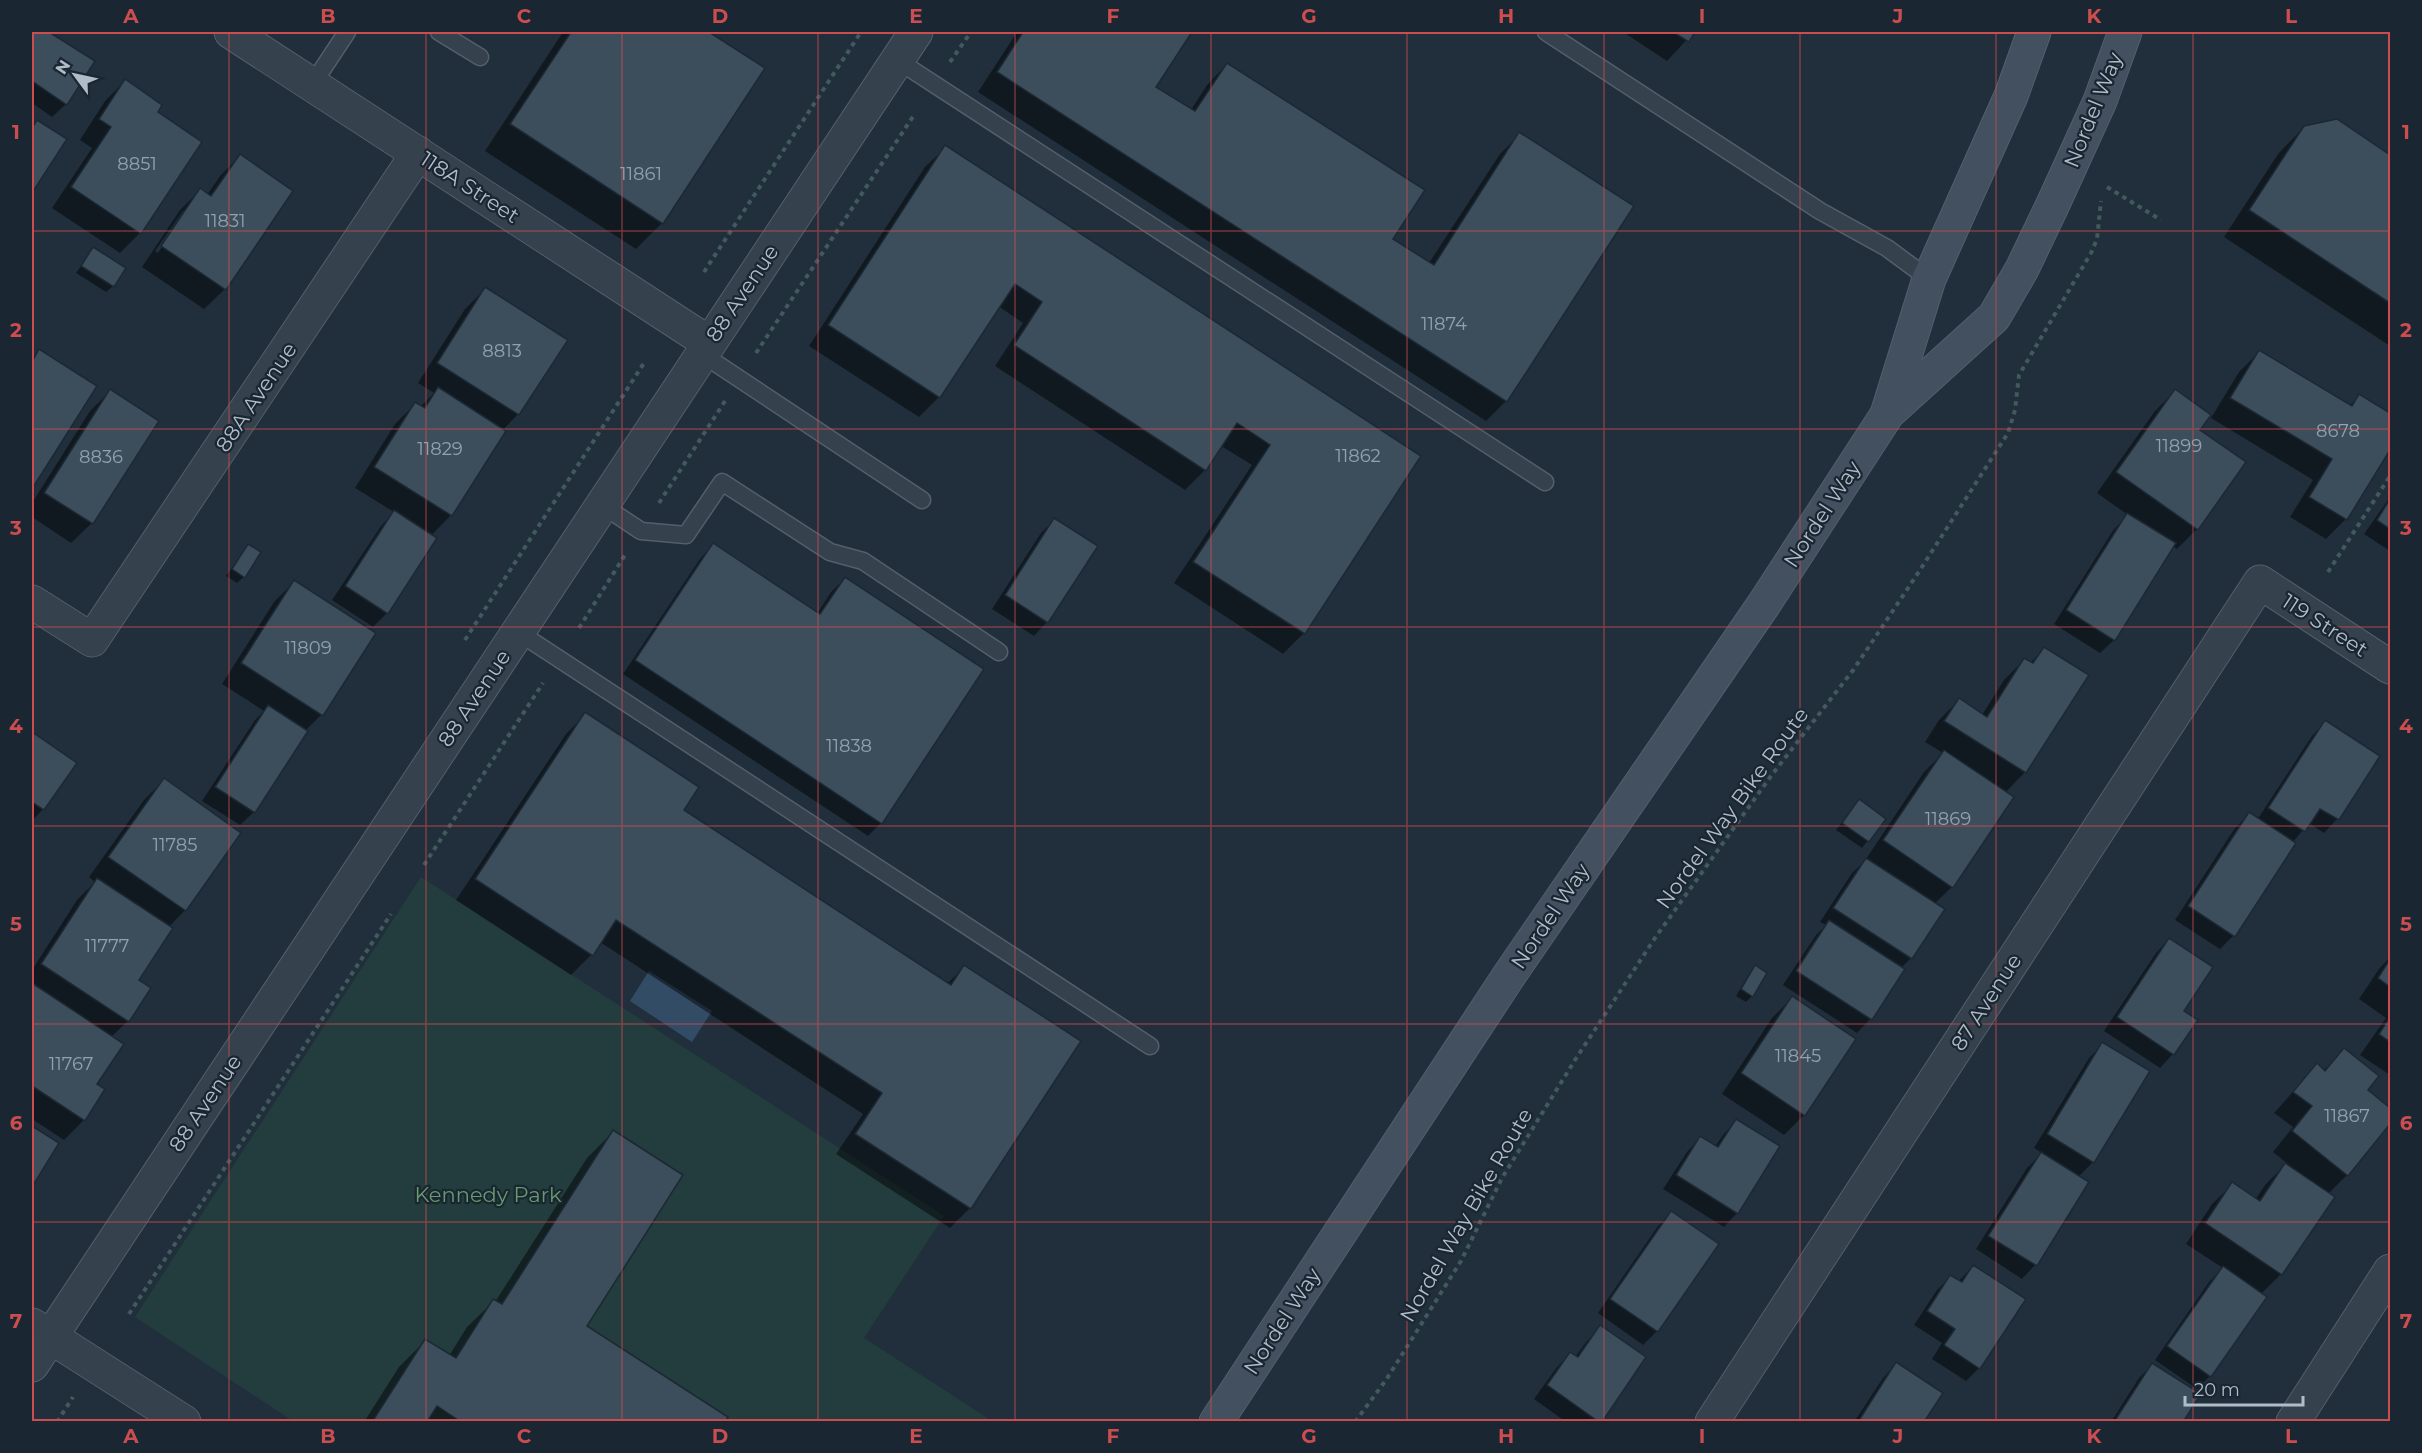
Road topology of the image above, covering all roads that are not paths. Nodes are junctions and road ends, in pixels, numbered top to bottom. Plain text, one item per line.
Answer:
1 (231, 32) edge
2 (347, 32) edge
3 (439, 32) edge
4 (916, 32) edge
5 (1546, 32) edge
6 (2034, 32) edge
7 (2125, 32) edge
8 (480, 57) dead end
9 (897, 60) junction
10 (312, 85) junction
11 (418, 153) junction
12 (1929, 279) junction
13 (705, 348) junction
14 (1888, 413) junction
15 (1545, 482) dead end
16 (922, 500) dead end
17 (602, 505) junction
18 (2260, 582) joint
19 (32, 602) edge
20 (518, 632) junction
21 (999, 652) dead end
22 (2391, 667) edge
23 (1150, 1046) dead end
24 (2391, 1271) edge
25 (41, 1331) edge
26 (32, 1365) edge
27 (184, 1422) edge
28 (1216, 1422) edge
29 (1712, 1422) edge
30 (2293, 1422) edge

1 - 10 street, 118A Street
2 - 10 lane
3 - 8 lane
4 - 9 street, 88 Avenue
5 - 12 lane
6 - 12 main road, Nordel Way
7 - 14 main road, Nordel Way
9 - 13 street, 88 Avenue
9 - 15 lane
10 - 11 street, 118A Street
11 - 13 street, 118A Street
11 - 19 street, 88A Avenue
12 - 14 main road, Nordel Way
13 - 16 lane
13 - 17 street, 88 Avenue
14 - 28 main road, Nordel Way
17 - 20 street, 88 Avenue
17 - 21 lane
18 - 22 street, 119 Street
18 - 29 street, 87 Avenue
20 - 23 lane
20 - 25 street, 88 Avenue
24 - 30 street
25 - 26 street, 88 Avenue
25 - 27 street

